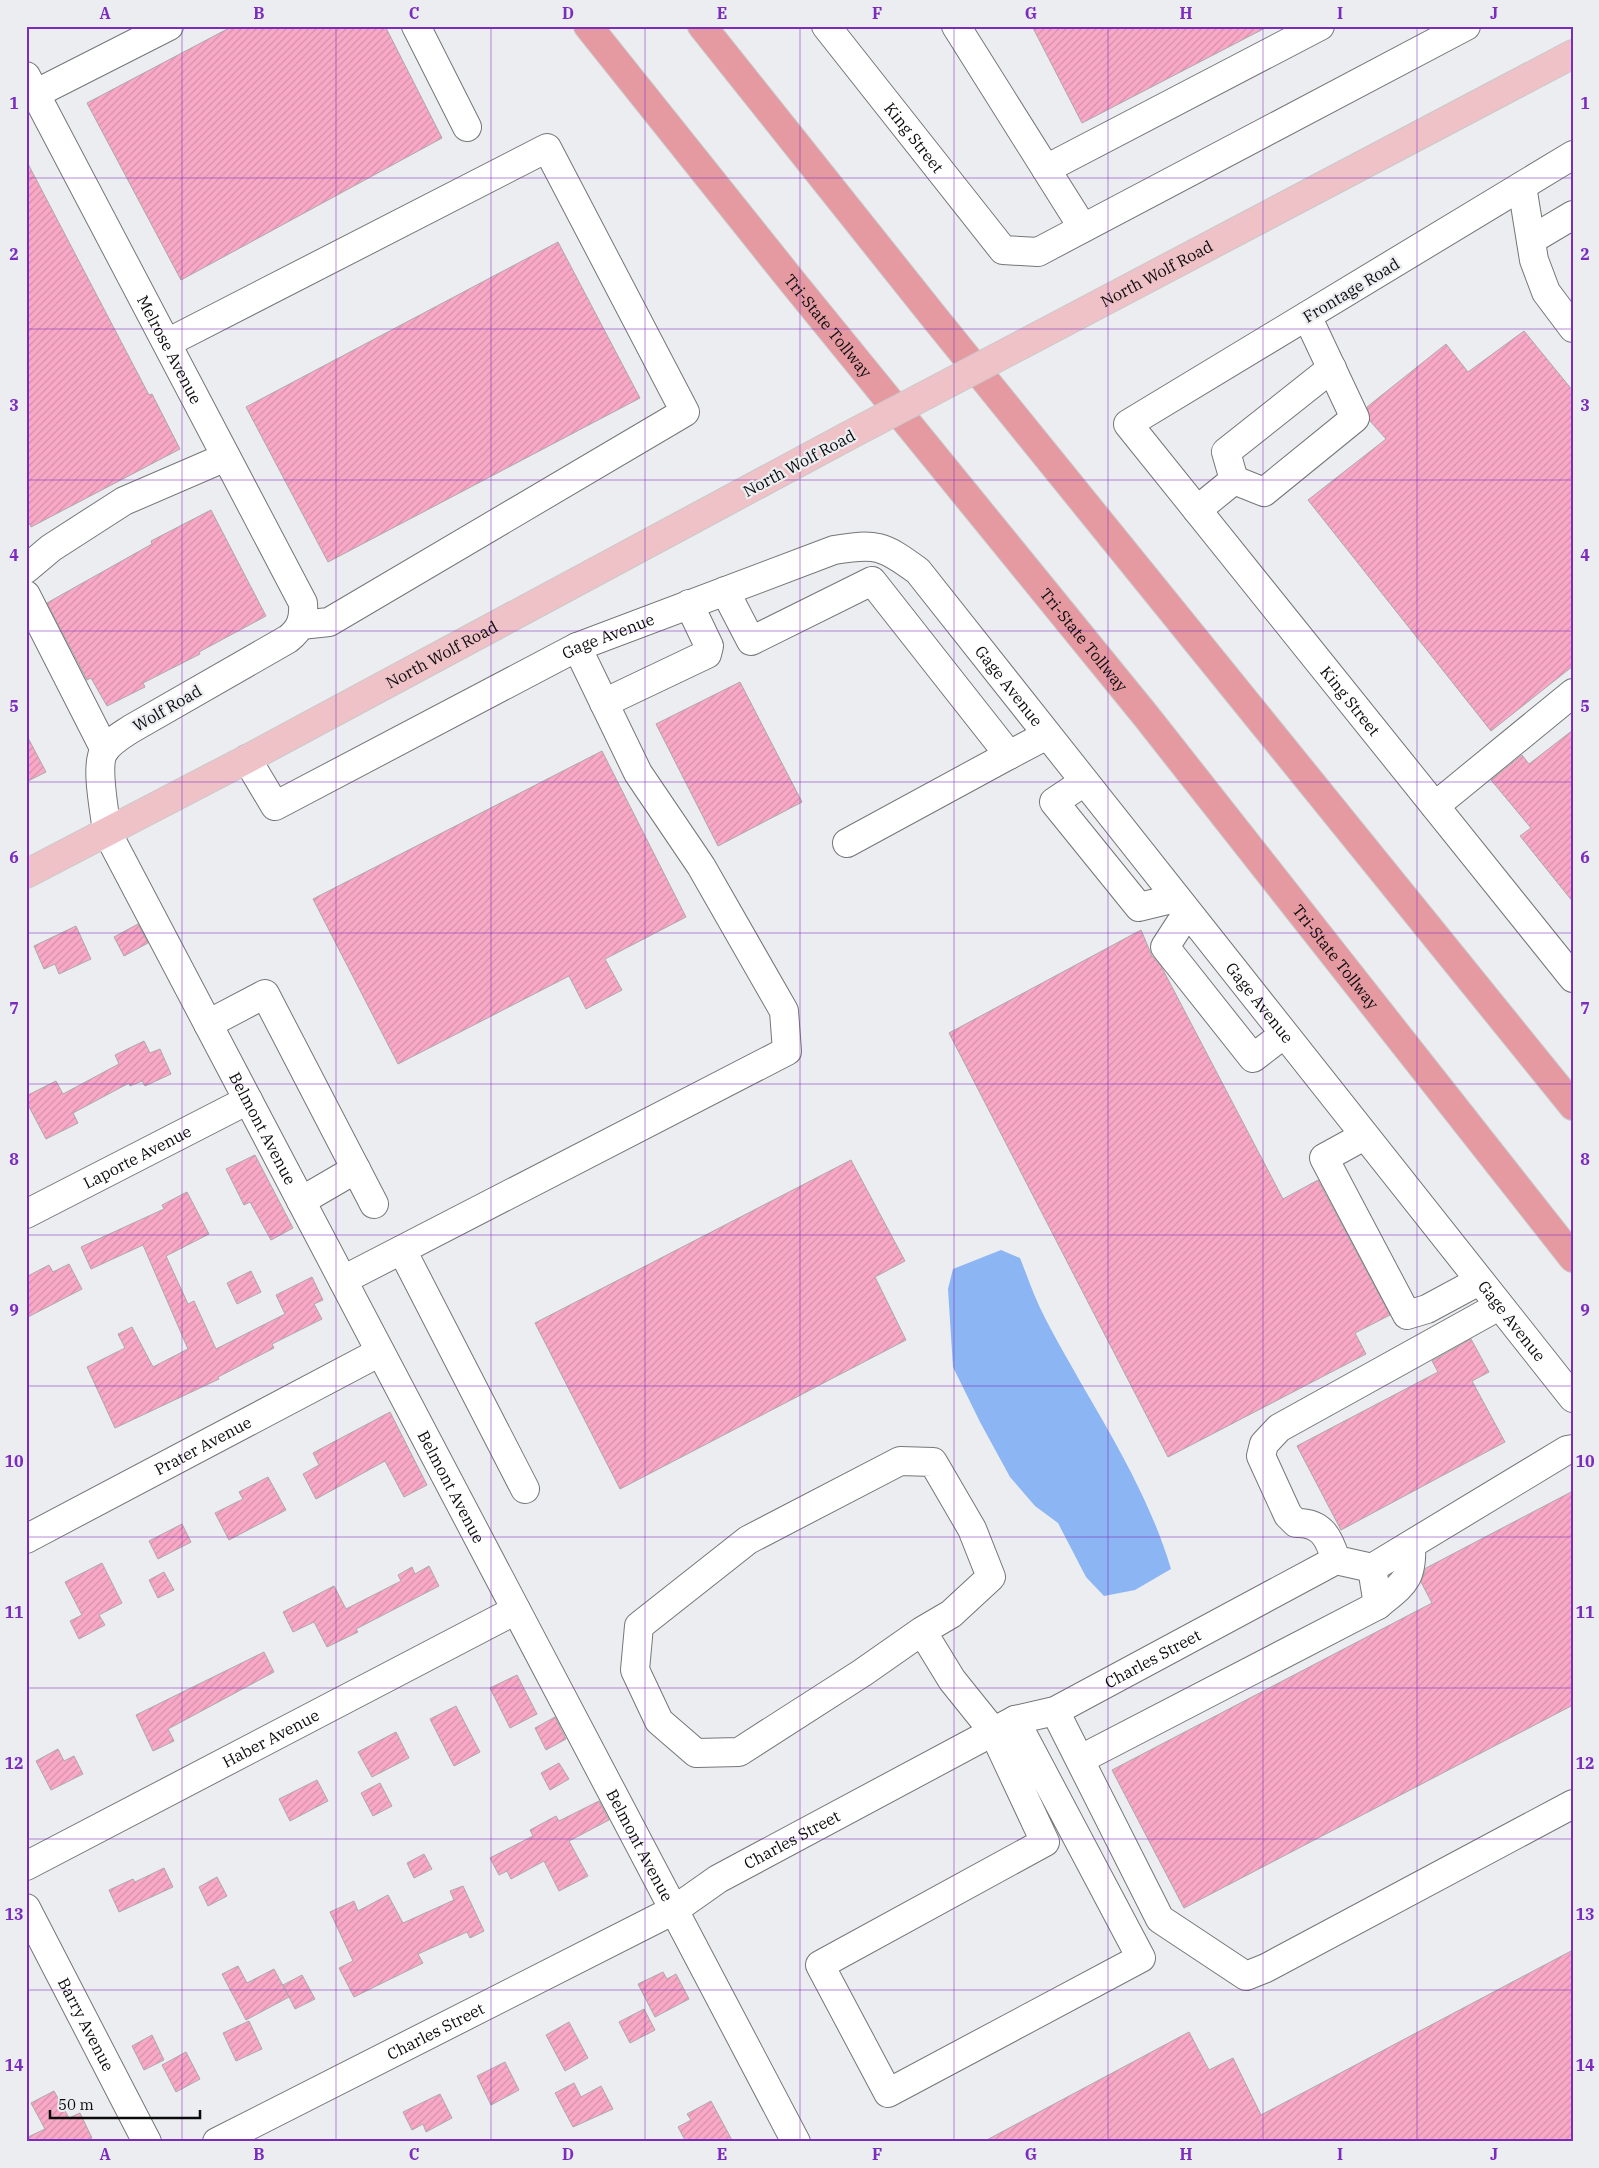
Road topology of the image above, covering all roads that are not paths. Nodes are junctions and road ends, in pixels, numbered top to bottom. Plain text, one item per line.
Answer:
1 (169, 26) edge
2 (416, 26) edge
3 (588, 26) edge
4 (702, 26) edge
5 (826, 26) edge
6 (956, 26) edge
7 (1320, 26) edge
8 (1466, 26) edge
9 (1573, 54) edge
10 (31, 85) edge
11 (467, 127) dead end
12 (1573, 155) edge
13 (1046, 169) junction
14 (1522, 186) junction
15 (1573, 215) edge
16 (1083, 228) junction
17 (1531, 240) junction
18 (1307, 316) junction
19 (1573, 328) edge
20 (167, 343) junction
21 (1332, 368) junction
22 (1128, 424) joint
23 (226, 457) junction
24 (1234, 480) junction
25 (1197, 510) junction
26 (26, 569) edge
27 (725, 590) junction
28 (26, 594) edge
29 (689, 604) junction
30 (301, 625) junction
31 (576, 647) junction
32 (1573, 693) edge
33 (604, 703) junction
34 (1047, 735) junction
35 (105, 750) junction
36 (1009, 755) junction
37 (247, 759) junction
38 (1084, 782) junction
39 (1435, 806) junction
40 (107, 832) junction
41 (846, 843) dead end
42 (26, 874) edge
43 (1181, 905) junction
44 (1569, 967) edge
45 (208, 1024) junction
46 (1283, 1035) junction
47 (248, 1100) junction
48 (1573, 1106) edge
49 (1364, 1136) junction
50 (356, 1169) junction
51 (301, 1201) junction
52 (374, 1204) dead end
53 (26, 1214) edge
54 (402, 1250) junction
55 (1573, 1258) edge
56 (343, 1280) junction
57 (1479, 1281) junction
58 (1499, 1306) junction
59 (380, 1352) junction
60 (1573, 1398) edge
61 (1573, 1449) edge
62 (525, 1489) dead end
63 (26, 1539) edge
64 (1410, 1545) junction
65 (1336, 1560) junction
66 (1372, 1568) junction
67 (1378, 1605) junction
68 (516, 1610) junction
69 (922, 1631) junction
70 (1055, 1711) junction
71 (1004, 1725) junction
72 (1081, 1759) junction
73 (1573, 1804) edge
74 (26, 1866) edge
75 (26, 1908) edge
76 (674, 1910) junction
77 (148, 2142) edge
78 (217, 2142) edge
79 (796, 2142) edge

1 - 10 street
2 - 11 street
3 - 55 highway, Tri-State Tollway
4 - 48 highway
5 - 16 street, King Street
6 - 13 street
7 - 13 street
8 - 16 street
9 - 37 main road, North Wolf Road, bridge
10 - 20 street, Melrose Avenue
12 - 14 street, Frontage Road
13 - 16 street
14 - 17 street
14 - 18 street, Frontage Road
15 - 17 street
17 - 19 street
18 - 21 street
18 - 22 street, Frontage Road
20 - 23 street, Melrose Avenue
20 - 30 street
21 - 24 street
21 - 24 street
22 - 25 street, King Street
23 - 26 street
23 - 30 street, Melrose Avenue
24 - 25 street
25 - 39 street, King Street
27 - 29 street, Gage Avenue
27 - 34 street, Gage Avenue
27 - 36 street
28 - 35 street
29 - 31 street, Gage Avenue
29 - 33 street
30 - 35 street, Wolf Road
31 - 33 street
31 - 37 street, Gage Avenue
32 - 39 street
33 - 54 street
34 - 36 street
34 - 38 street, Gage Avenue
35 - 40 street
36 - 41 street
37 - 40 main road, North Wolf Road
38 - 43 street, Gage Avenue
38 - 43 street
39 - 44 street, King Street
40 - 42 main road, North Wolf Road
40 - 45 street, Belmont Avenue
43 - 46 street, Gage Avenue
43 - 46 street
45 - 47 street, Belmont Avenue
45 - 50 street
46 - 49 street, Gage Avenue
47 - 51 street, Belmont Avenue
47 - 53 street, Laporte Avenue
49 - 57 street, Gage Avenue
49 - 57 street
50 - 51 street
50 - 52 street
51 - 56 street, Belmont Avenue
54 - 56 street
54 - 62 street
56 - 59 street, Belmont Avenue
57 - 58 street, Gage Avenue
58 - 60 street, Gage Avenue
58 - 65 street
59 - 63 street, Prater Avenue
59 - 68 street, Belmont Avenue
61 - 64 street
64 - 66 street
64 - 67 street
65 - 66 street
65 - 70 street, Charles Street
66 - 67 street
67 - 72 street
68 - 74 street, Haber Avenue
68 - 76 street, Belmont Avenue
69 - 69 street
69 - 71 street
70 - 71 street, Charles Street
70 - 72 street
71 - 71 street
71 - 76 street, Charles Street
72 - 73 street
75 - 77 street, Barry Avenue
76 - 78 street, Charles Street
76 - 79 street, Belmont Avenue

